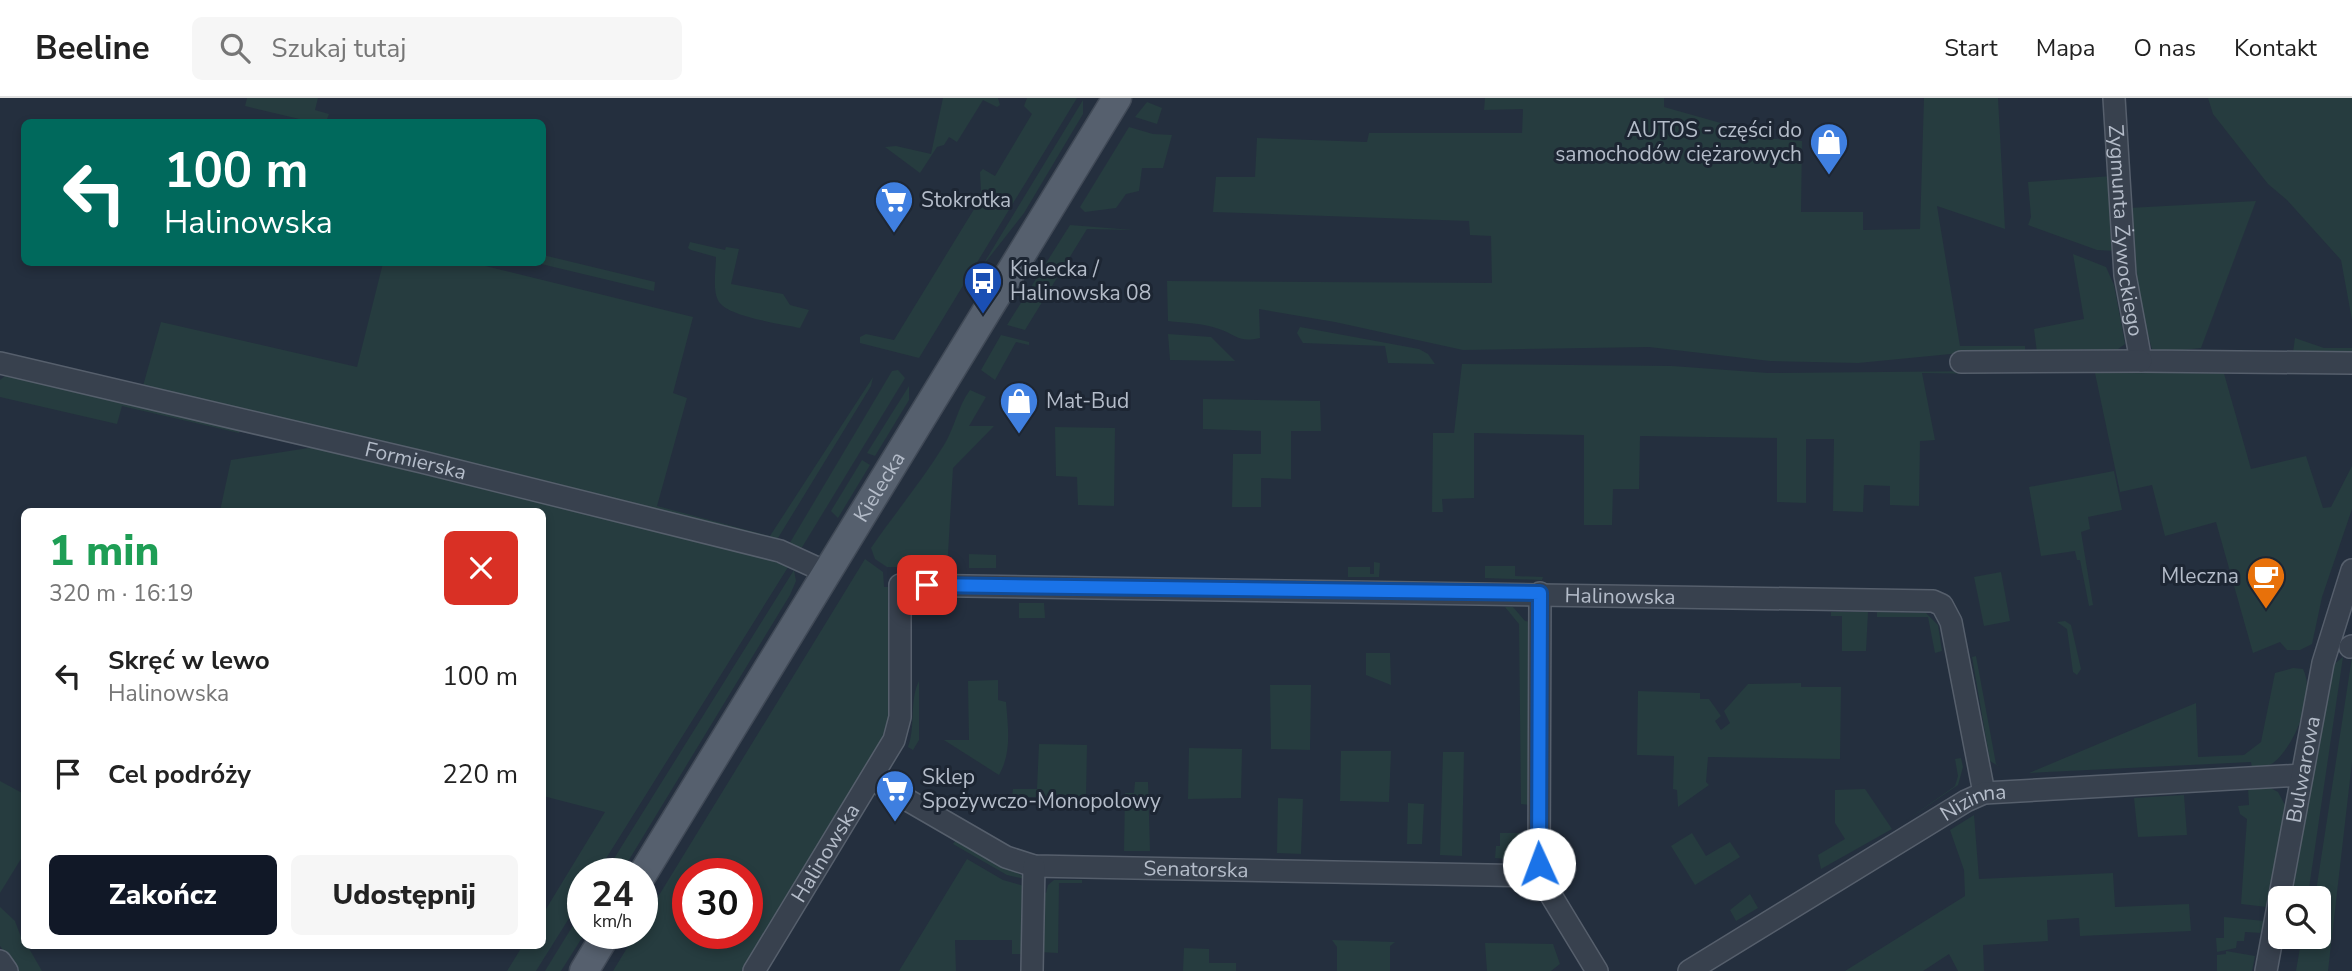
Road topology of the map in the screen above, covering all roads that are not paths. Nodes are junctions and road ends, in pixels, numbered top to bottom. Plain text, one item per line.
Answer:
1 (1117, 98) edge
2 (2115, 98) edge
3 (2141, 361) junction
4 (1961, 362) dead end
5 (0, 363) edge
6 (2352, 363) edge
7 (2352, 570) edge
8 (826, 572) junction
9 (1540, 593) junction
10 (2302, 775) junction
11 (873, 780) junction
12 (1984, 793) junction
13 (652, 858) edge
14 (1034, 866) junction
15 (1542, 876) junction
16 (597, 949) edge
17 (0, 961) edge
18 (7, 971) edge
19 (584, 971) edge
20 (754, 971) edge
21 (1032, 971) edge
22 (1597, 971) edge
23 (1689, 971) edge
24 (2266, 971) edge

1 - 8 main road, Kielecka
2 - 3 street, Zygmunta Żywockiego
3 - 4 street, Zygmunta Żywockiego
3 - 6 street, Zygmunta Żywockiego
5 - 8 street, Formierska
7 - 10 street, Bulwarowa
8 - 13 main road, Kielecka
9 - 11 street, Halinowska
9 - 12 street, Halinowska
9 - 15 street
10 - 12 street, Nizinna
10 - 24 street, Bulwarowa
11 - 14 street, Senatorska
11 - 20 street, Halinowska
12 - 23 street, Nizinna
14 - 15 street, Senatorska
14 - 21 street
15 - 22 street
16 - 19 main road
17 - 18 street

